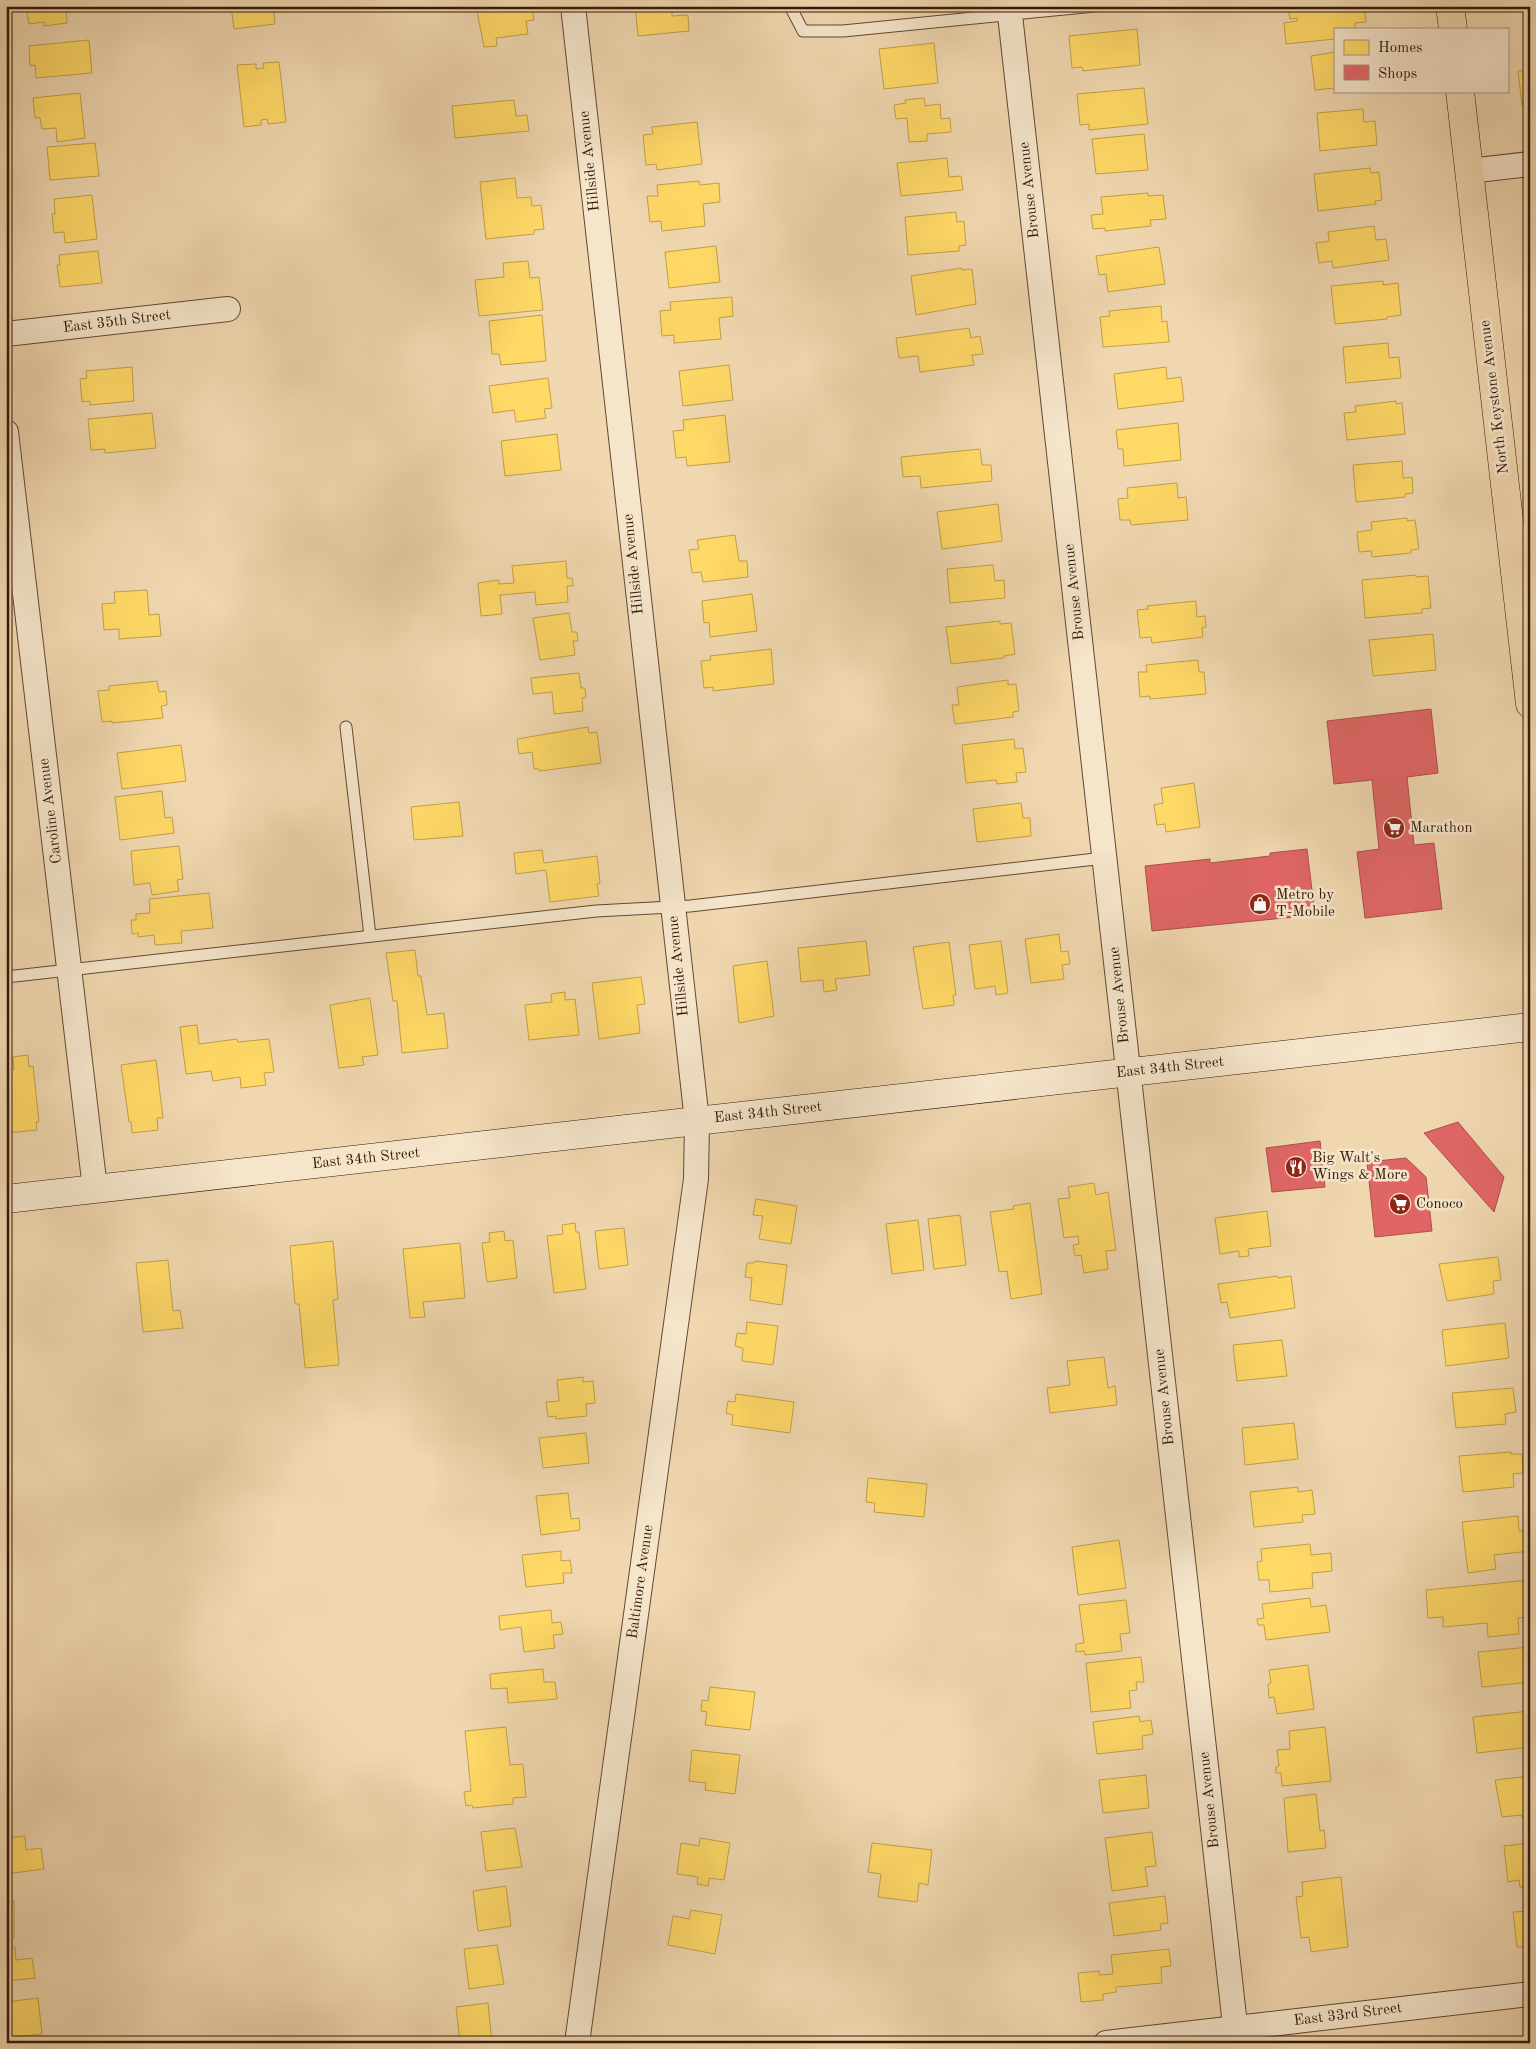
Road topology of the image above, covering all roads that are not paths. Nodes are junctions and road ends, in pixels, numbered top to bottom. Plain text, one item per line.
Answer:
1 (573, 6) edge
2 (790, 6) edge
3 (1095, 6) edge
4 (1450, 6) edge
5 (1010, 11) edge
6 (1453, 28) edge
7 (1460, 92) edge
8 (1530, 164) edge
9 (1469, 171) junction
10 (228, 309) dead end
11 (6, 334) edge
12 (6, 432) edge
13 (1530, 704) edge
14 (346, 727) dead end
15 (1104, 858) junction
16 (672, 908) junction
17 (370, 936) junction
18 (69, 970) junction
19 (6, 977) edge
20 (1530, 1027) edge
21 (1128, 1072) junction
22 (697, 1121) junction
23 (95, 1189) junction
24 (6, 1199) edge
25 (1530, 1994) edge
26 (1237, 2035) edge
27 (578, 2043) edge
28 (1106, 2043) edge

1 - 16 street, Hillside Avenue
2 - 5 lane
3 - 5 lane
4 - 6 main road
5 - 15 street, Brouse Avenue
7 - 9 main road, North Keystone Avenue
8 - 9 street
9 - 13 main road, North Keystone Avenue
10 - 11 street, East 35th Street
12 - 18 street, Caroline Avenue
14 - 17 lane
15 - 16 lane
15 - 21 street, Brouse Avenue
16 - 17 lane
16 - 22 street, Hillside Avenue
17 - 18 lane
18 - 19 lane
18 - 23 street, Caroline Avenue
20 - 21 main road, East 34th Street
21 - 22 main road, East 34th Street
21 - 26 street, Brouse Avenue
22 - 23 main road, East 34th Street
22 - 27 street, Baltimore Avenue
23 - 24 main road, East 34th Street
25 - 26 street, East 33rd Street
26 - 28 street, East 33rd Street

